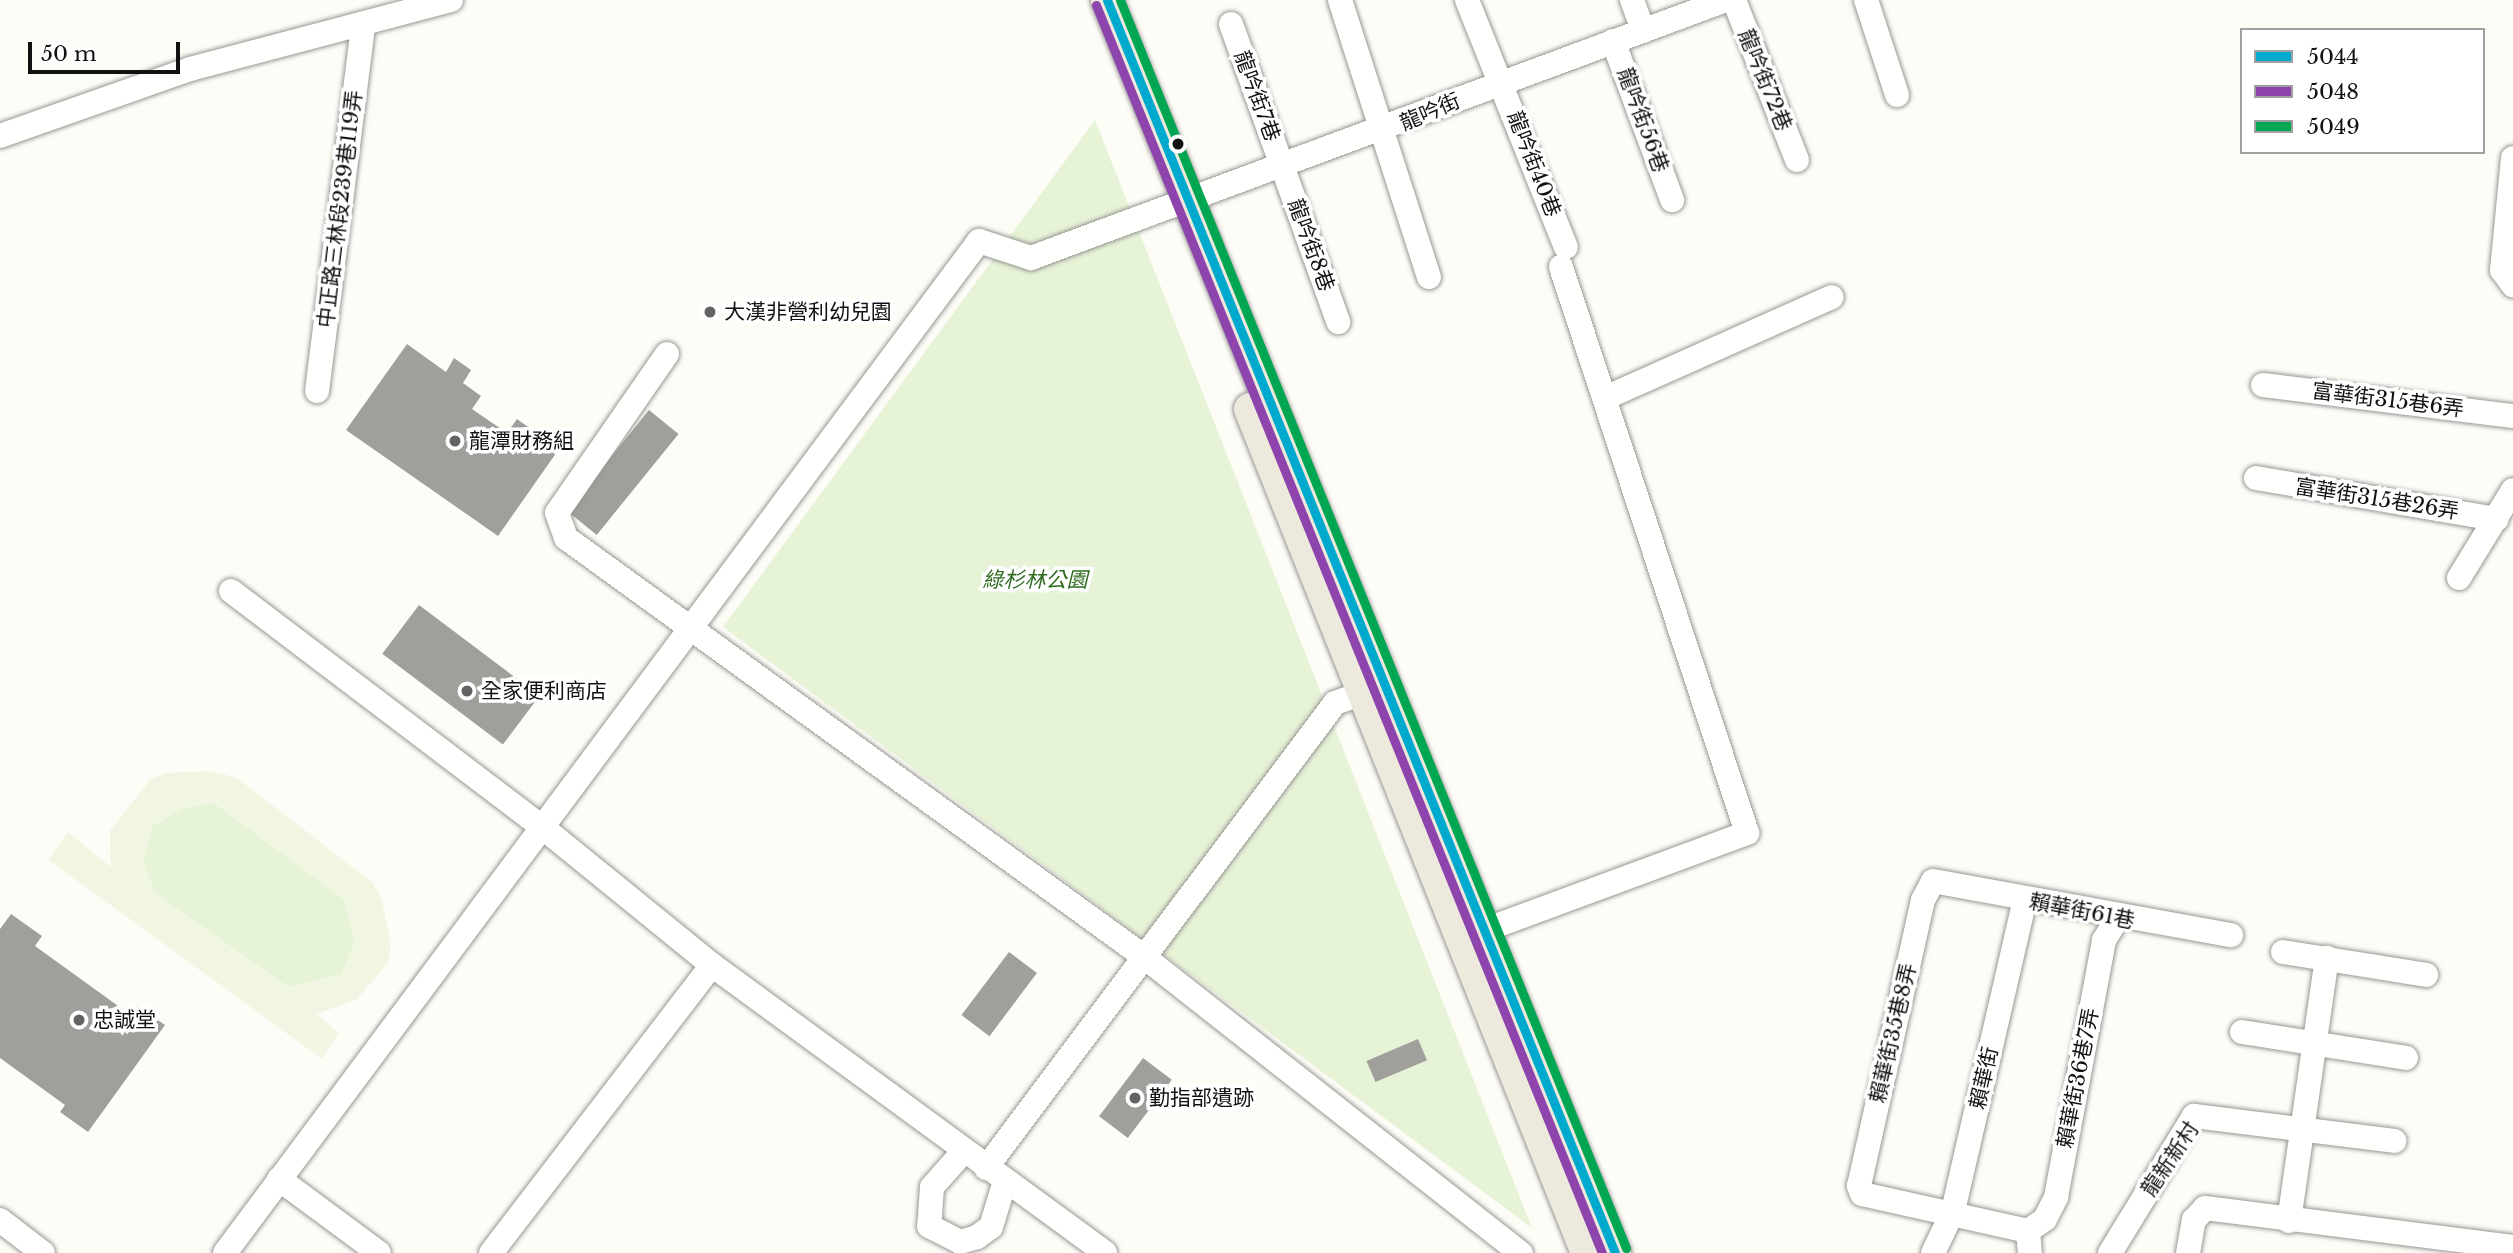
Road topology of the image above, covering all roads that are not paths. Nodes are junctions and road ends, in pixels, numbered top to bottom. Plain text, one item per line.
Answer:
1 (451, 0) edge
2 (1086, 0) edge
3 (1107, 0) edge
4 (1340, 0) edge
5 (1467, 0) edge
6 (1632, 0) edge
7 (1726, 0) edge
8 (1734, 0) edge
9 (1866, 0) edge
10 (375, 16) edge
11 (1231, 24) dead end
12 (1643, 31) junction
13 (1613, 41) junction
14 (1502, 82) junction
15 (1897, 95) dead end
16 (1384, 131) junction
17 (0, 136) edge
18 (2513, 158) edge
19 (1797, 160) dead end
20 (1283, 168) junction
21 (1672, 200) dead end
22 (1178, 207) junction
23 (1429, 277) dead end
24 (2513, 285) edge
25 (1832, 297) dead end
26 (1338, 322) dead end
27 (667, 354) dead end
28 (2263, 385) dead end
29 (317, 391) dead end
30 (1605, 398) junction
31 (2513, 416) edge
32 (2256, 478) dead end
33 (2513, 491) edge
34 (2497, 519) junction
35 (2459, 578) dead end
36 (231, 591) dead end
37 (689, 628) junction
38 (1373, 689) junction
39 (542, 827) junction
40 (1933, 881) joint
41 (2025, 900) junction
42 (2117, 919) junction
43 (1482, 931) junction
44 (2231, 935) dead end
45 (2283, 951) dead end
46 (1143, 956) junction
47 (2328, 958) junction
48 (712, 965) junction
49 (2426, 975) dead end
50 (2242, 1032) dead end
51 (2313, 1043) junction
52 (2406, 1058) dead end
53 (2300, 1132) junction
54 (2394, 1141) dead end
55 (964, 1151) junction
56 (996, 1174) junction
57 (279, 1179) junction
58 (1953, 1211) junction
59 (0, 1220) edge
60 (2290, 1221) junction
61 (2029, 1242) edge
62 (2513, 1247) edge
63 (43, 1253) edge
64 (225, 1253) edge
65 (379, 1253) edge
66 (491, 1253) edge
67 (1105, 1253) edge
68 (1521, 1253) edge
69 (1587, 1253) edge
70 (1615, 1253) edge
71 (1933, 1253) edge
72 (2110, 1253) edge
73 (2188, 1253) edge

1 - 10 street
2 - 22 main road
3 - 22 main road
4 - 16 street
5 - 14 street, 龍吟街40巷
6 - 12 street
7 - 12 street, 龍吟街
8 - 19 street, 龍吟街72巷
9 - 15 street
10 - 17 street
10 - 29 street, 中正路三林段239巷119弄
11 - 20 street, 龍吟街7巷
12 - 13 street, 龍吟街
13 - 14 street, 龍吟街
13 - 21 street, 龍吟街56巷
14 - 16 street, 龍吟街
14 - 30 street, 龍吟街40巷
16 - 20 street, 龍吟街
16 - 23 street
18 - 24 street
20 - 22 street, 龍吟街
20 - 26 street, 龍吟街8巷
22 - 37 street, 龍吟街
22 - 38 main road
25 - 30 street
27 - 37 street
28 - 31 street, 富華街315巷6弄
30 - 43 street, 龍吟街40巷
32 - 34 street, 富華街315巷26弄
33 - 34 street
34 - 35 street
36 - 39 street
37 - 39 street
37 - 46 street
38 - 43 main road
38 - 46 street
38 - 69 main road
39 - 48 street
39 - 57 street
40 - 41 street, 賴華街61巷
40 - 58 street, 賴華街35巷8弄
41 - 42 street, 賴華街61巷
41 - 58 street, 賴華街
42 - 44 street, 賴華街61巷
42 - 61 street, 賴華街36巷7弄
43 - 70 main road
45 - 47 street
46 - 56 street
46 - 68 street
47 - 49 street
47 - 51 street
48 - 55 street
48 - 66 street
50 - 51 street
51 - 52 street
51 - 53 street
53 - 54 street, 龍新新村
53 - 60 street
53 - 72 street, 龍新新村
55 - 56 street
55 - 56 street
56 - 67 street
57 - 64 street
57 - 65 street
58 - 61 street
58 - 71 street, 賴華街
59 - 63 street
60 - 62 street
60 - 73 street

